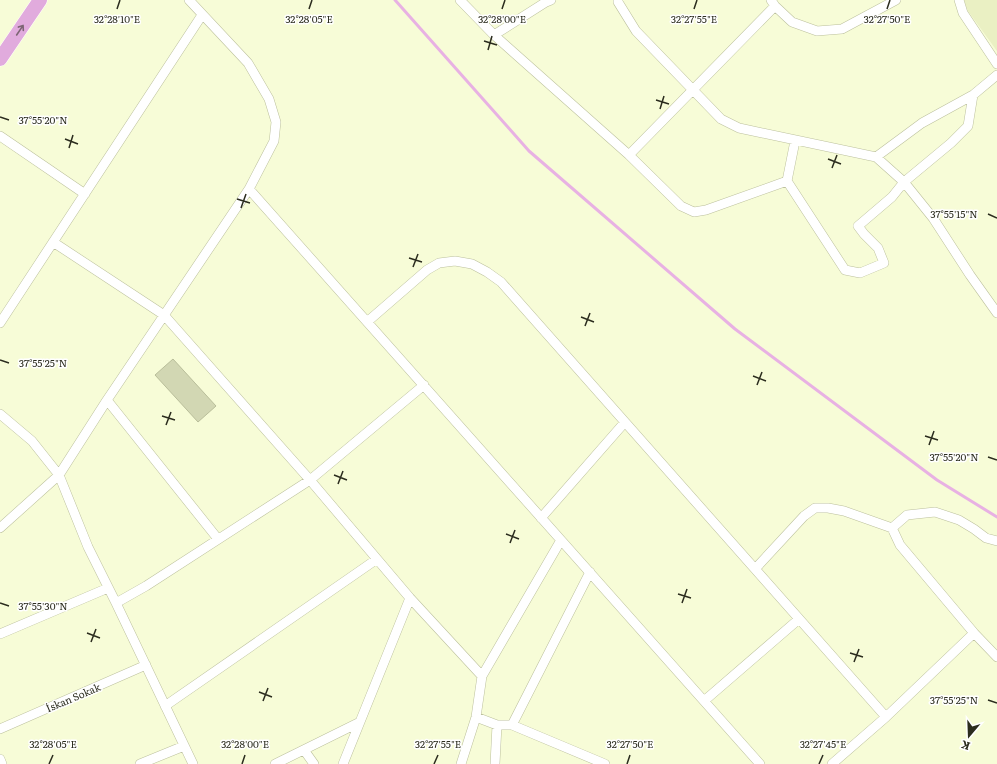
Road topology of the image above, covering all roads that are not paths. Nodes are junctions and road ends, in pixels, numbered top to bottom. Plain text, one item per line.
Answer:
1 (40, 0) edge
2 (189, 0) edge
3 (460, 0) edge
4 (618, 0) edge
5 (896, 0) edge
6 (959, 0) edge
7 (547, 1) edge
8 (773, 3) edge
9 (202, 15) junction
10 (494, 35) junction
11 (0, 59) edge
12 (997, 64) edge
13 (997, 75) edge
14 (692, 90) junction
15 (973, 95) junction
16 (0, 136) edge
17 (795, 141) junction
18 (629, 155) junction
19 (876, 157) junction
20 (787, 181) junction
21 (904, 182) junction
22 (249, 189) junction
23 (85, 194) junction
24 (53, 242) junction
25 (997, 313) edge
26 (164, 315) junction
27 (367, 322) junction
28 (0, 323) edge
29 (424, 386) junction
30 (107, 400) junction
31 (0, 414) edge
32 (625, 422) junction
33 (58, 475) junction
34 (310, 480) junction
35 (541, 518) junction
36 (0, 528) edge
37 (892, 528) junction
38 (218, 539) junction
39 (561, 540) junction
40 (997, 541) edge
41 (377, 559) junction
42 (755, 569) junction
43 (590, 572) junction
44 (108, 588) junction
45 (410, 598) junction
46 (116, 603) junction
47 (799, 619) junction
48 (974, 633) junction
49 (0, 634) edge
50 (997, 657) edge
51 (146, 665) junction
52 (482, 676) junction
53 (704, 701) junction
54 (165, 706) junction
55 (476, 716) junction
56 (886, 717) junction
57 (360, 722) junction
58 (497, 725) junction
59 (512, 725) junction
60 (0, 728) edge
61 (184, 746) junction
62 (304, 750) junction
63 (0, 760) edge
64 (2, 764) edge
65 (140, 764) edge
66 (193, 764) edge
67 (275, 764) edge
68 (314, 764) edge
69 (343, 764) edge
70 (461, 764) edge
71 (495, 764) edge
72 (604, 764) edge
73 (760, 764) edge
74 (832, 764) edge

11 -> 1 main road
2 - 9 street
3 - 10 street
4 - 14 street
5 - 8 street
6 - 12 street
7 - 10 street
8 - 14 street
9 - 22 street
9 - 23 street
10 - 18 street
13 - 15 street
14 - 17 street
14 - 18 street
15 - 19 street
15 - 21 street
16 - 23 street
17 - 19 street
17 - 20 street
18 - 20 street
19 - 21 street
20 - 21 street
21 - 25 street
22 - 26 street
22 - 27 street
23 - 24 street
24 - 26 street
24 - 28 street
26 - 30 street
26 - 34 street
27 - 29 street
27 - 32 street
29 - 34 street
29 - 35 street
30 - 33 street
30 - 38 street
31 - 33 street
32 - 35 street
32 - 42 street
33 - 36 street
33 - 44 street
34 - 38 street
34 - 41 street
35 - 39 street
37 - 40 street
37 - 42 street
37 - 48 street
38 - 46 street
39 - 43 street
39 - 52 street
41 - 45 street
41 - 54 street
42 - 47 street
43 - 53 street
43 - 59 street
44 - 46 street
44 - 49 street
45 - 52 street
45 - 57 street
46 - 51 street
47 - 53 street
47 - 56 street
48 - 50 street
48 - 56 street
51 - 54 street
51 - 60 street, İskan Sokak
52 - 55 street
53 - 73 street
54 - 61 street
55 - 58 street
55 - 70 street
56 - 74 street
57 - 62 street
57 - 69 street
58 - 59 street
58 - 71 street
59 - 72 street
61 - 65 street
61 - 66 street
62 - 67 street
62 - 68 street
63 - 64 street

